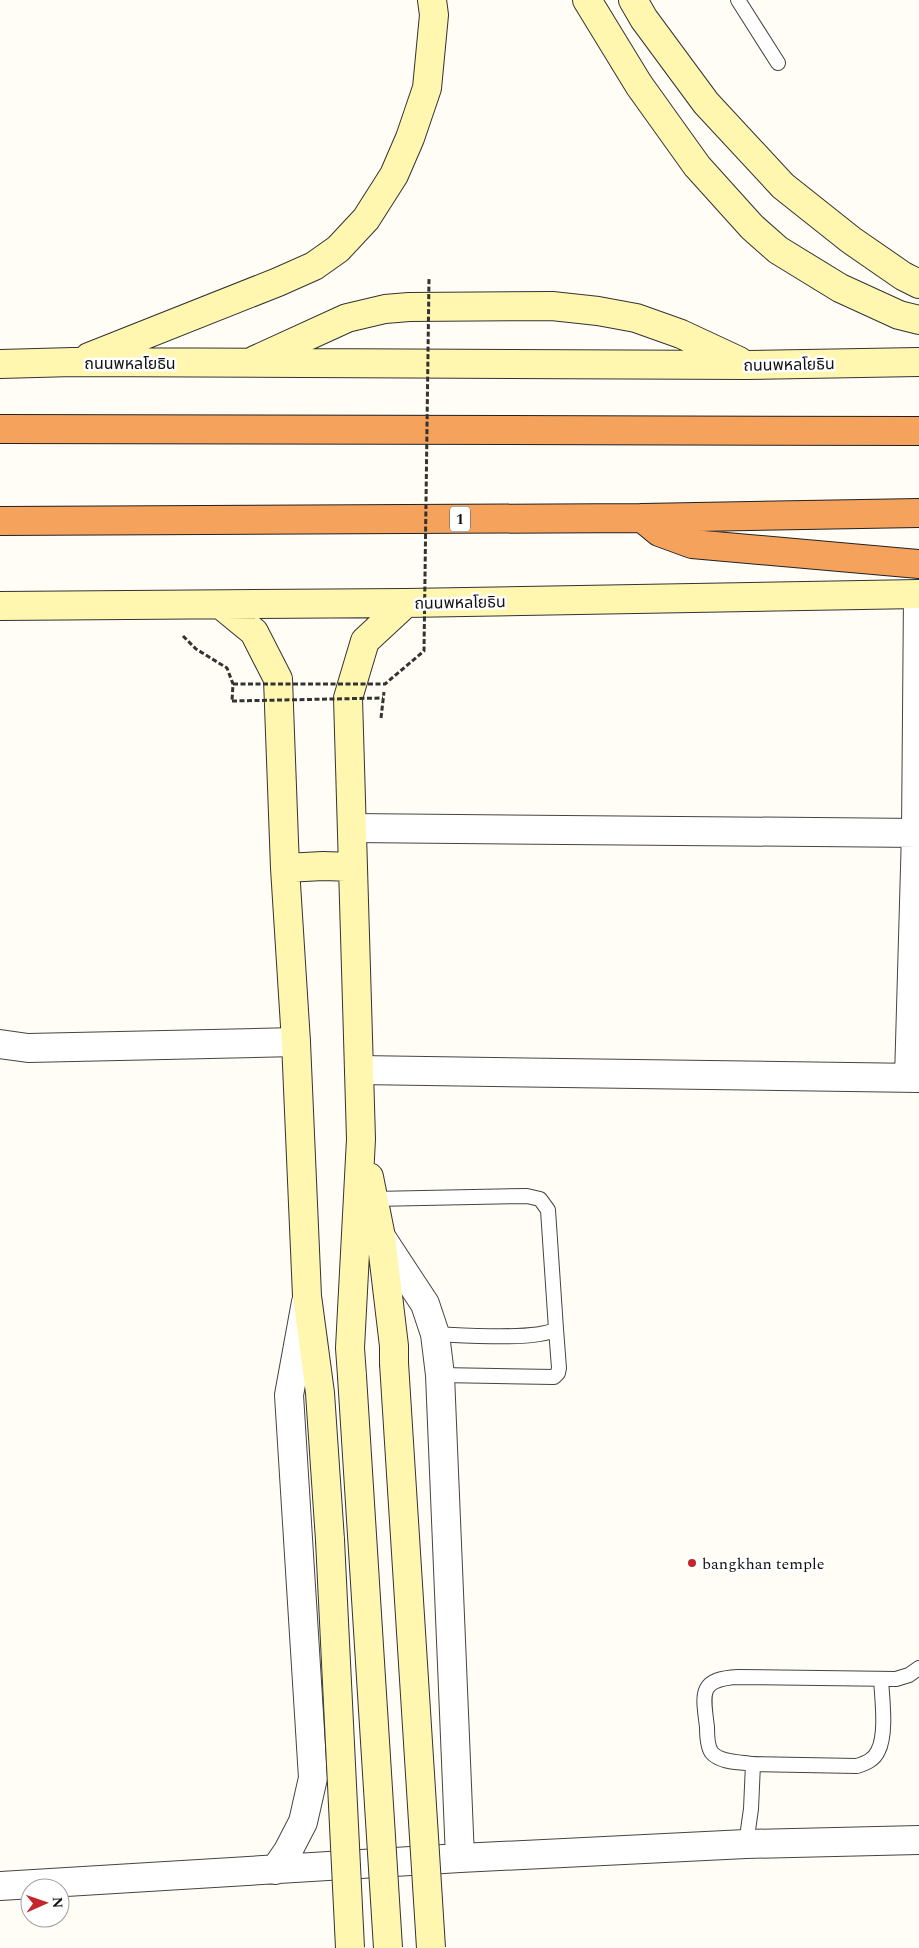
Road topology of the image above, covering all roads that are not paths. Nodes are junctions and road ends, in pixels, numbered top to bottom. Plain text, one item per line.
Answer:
1 (432, 0) edge
2 (587, 0) edge
3 (633, 0) edge
4 (738, 0) edge
5 (778, 63) dead end
6 (919, 284) edge
7 (919, 320) edge
8 (73, 362) junction
9 (919, 362) edge
10 (246, 363) junction
11 (0, 364) edge
12 (747, 365) junction
13 (0, 428) edge
14 (919, 431) edge
15 (919, 513) edge
16 (642, 518) junction
17 (0, 521) edge
18 (919, 564) edge
19 (918, 594) edge
20 (406, 603) junction
21 (221, 604) junction
22 (0, 606) edge
23 (352, 828) junction
24 (917, 833) edge
25 (352, 867) junction
26 (285, 868) junction
27 (296, 1042) junction
28 (0, 1044) edge
29 (359, 1070) junction
30 (914, 1078) edge
31 (361, 1139) junction
32 (373, 1199) junction
33 (381, 1237) junction
34 (307, 1296) junction
35 (556, 1329) junction
36 (435, 1334) junction
37 (440, 1375) junction
38 (919, 1668) edge
39 (881, 1680) junction
40 (753, 1764) junction
41 (919, 1840) edge
42 (746, 1844) junction
43 (460, 1858) junction
44 (275, 1870) junction
45 (0, 1886) edge
46 (350, 1948) edge
47 (388, 1948) edge
48 (431, 1948) edge

1 - 8 main road
2 - 7 main road
3 - 6 main road
4 - 5 lane
8 - 10 main road, ถนนพหลโยธิน
8 - 11 main road, ถนนพหลโยธิน
9 - 12 main road, ถนนพหลโยธิน
10 - 12 main road, ถนนพหลโยธิน
10 - 12 main road
13 - 14 highway
15 - 16 highway, 1
16 - 17 highway, 1
16 - 18 highway
19 - 20 main road, ถนนพหลโยธิน
19 - 24 street
20 - 21 main road, ถนนพหลโยธิน
20 - 23 main road
21 - 22 main road, ถนนพหลโยธิน
21 - 26 main road
23 - 24 street
23 - 25 main road
24 - 30 street
25 - 26 main road
25 - 29 main road
26 - 27 main road
27 - 28 street
27 - 34 main road
29 - 30 street
29 - 31 main road
31 - 32 main road
31 - 47 main road, bridge
32 - 33 main road
32 - 35 lane
33 - 36 street
33 - 48 main road, bridge
34 - 44 street
34 - 46 main road, bridge
35 - 36 lane
35 - 37 lane
36 - 37 street
37 - 43 street
38 - 39 lane
39 - 40 lane
39 - 40 lane
40 - 42 lane
41 - 42 street
42 - 43 street
43 - 44 street
44 - 45 street

